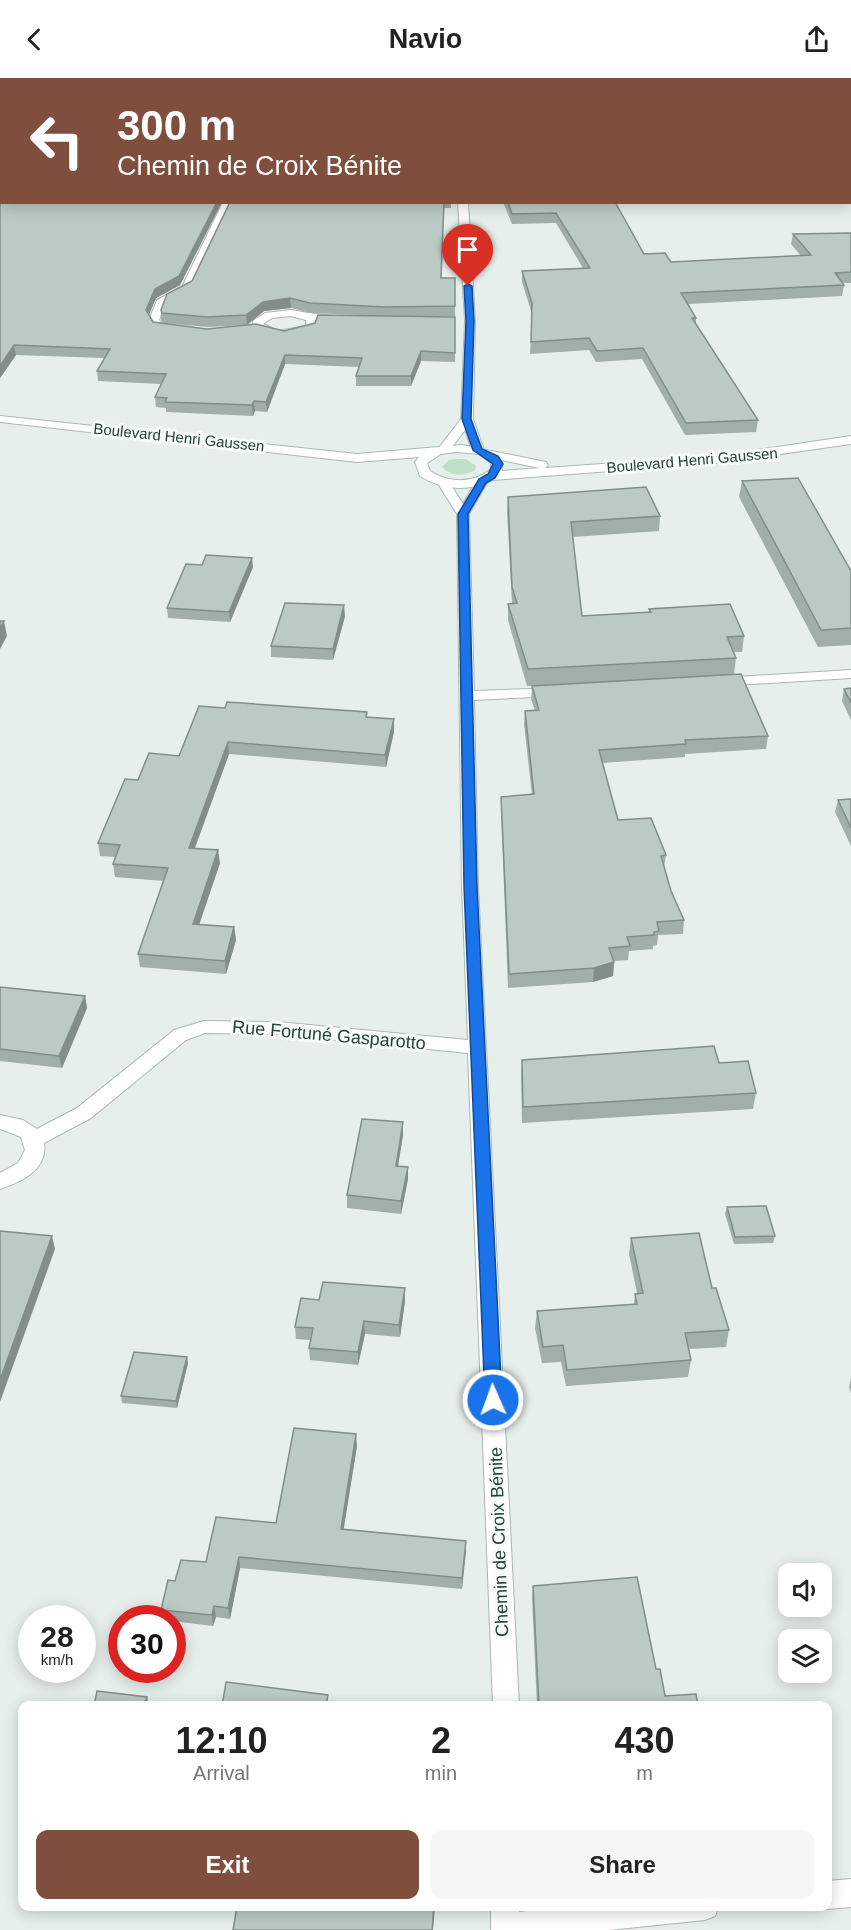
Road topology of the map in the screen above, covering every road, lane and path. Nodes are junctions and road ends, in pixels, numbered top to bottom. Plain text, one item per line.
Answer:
1 (227, 204) edge
2 (464, 204) edge
3 (310, 318) junction
4 (352, 320) edge
5 (186, 331) edge
6 (0, 419) edge
7 (467, 419) junction
8 (851, 440) edge
9 (444, 449) junction
10 (482, 452) junction
11 (431, 453) junction
12 (357, 458) junction
13 (568, 468) junction
14 (424, 473) junction
15 (487, 478) junction
16 (442, 482) junction
17 (463, 514) junction
18 (851, 674) edge
19 (707, 683) edge
20 (572, 692) edge
21 (467, 696) junction
22 (478, 1048) junction
23 (0, 1122) edge
24 (35, 1139) junction
25 (0, 1181) edge
26 (506, 1701) edge
27 (851, 1893) edge
28 (832, 1895) edge
29 (638, 1911) edge
30 (505, 1921) edge

1 - 5 street
2 - 7 street
3 - 3 street
3 - 4 street
6 - 12 street, Boulevard Henri Gaussen
7 - 9 street
7 - 10 street
8 - 13 street, Boulevard Henri Gaussen
9 - 10 street, Boulevard Henri Gaussen
9 - 11 street, Boulevard Henri Gaussen
10 - 13 street, Boulevard Henri Gaussen
10 - 15 street
11 - 12 street, Boulevard Henri Gaussen
11 - 14 street
12 - 14 street, Boulevard Henri Gaussen
13 - 15 street, Boulevard Henri Gaussen
14 - 16 street, Boulevard Henri Gaussen
15 - 16 street, Boulevard Henri Gaussen
15 - 17 street
16 - 17 street
17 - 21 street, Chemin de Croix Bénite
18 - 19 street
20 - 21 street
21 - 22 street, Chemin de Croix Bénite
22 - 24 street, Rue Fortuné Gasparotto
22 - 26 street, Chemin de Croix Bénite
23 - 24 street
24 - 25 street
27 - 28 street
29 - 30 street

